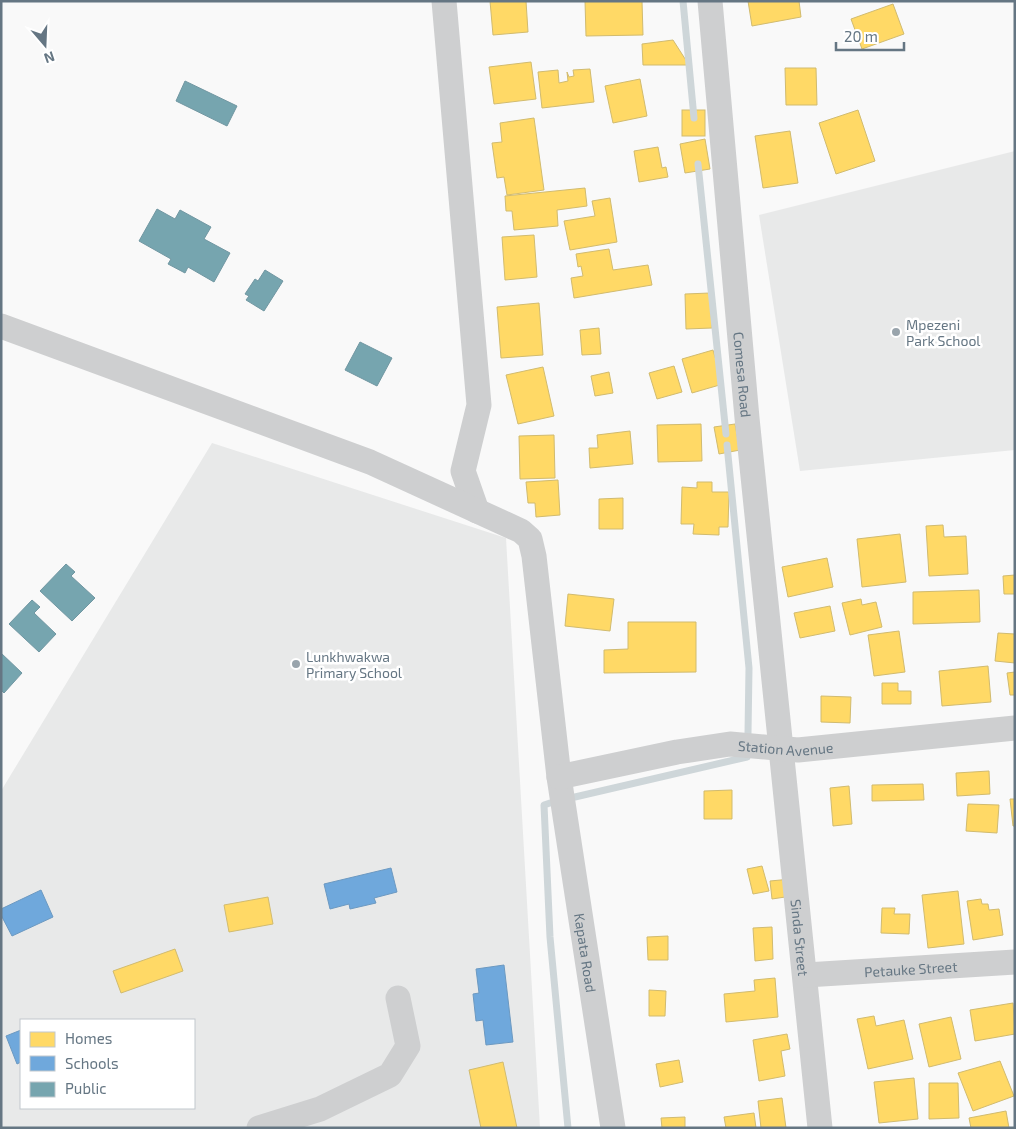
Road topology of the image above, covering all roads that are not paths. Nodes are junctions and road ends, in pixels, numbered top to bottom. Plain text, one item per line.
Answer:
1 (444, 1) edge
2 (710, 1) edge
3 (1, 326) edge
4 (477, 511) junction
5 (1015, 728) edge
6 (781, 748) junction
7 (559, 777) junction
8 (1015, 962) edge
9 (806, 975) junction
10 (398, 998) dead end
11 (259, 1128) edge
12 (613, 1128) edge
13 (820, 1128) edge

1 - 4 street
2 - 6 street, Comesa Road
3 - 4 street
4 - 7 street, Kapata Road
5 - 6 street, Station Avenue
6 - 7 street, Station Avenue
6 - 9 street, Sinda Street
7 - 12 street, Kapata Road
8 - 9 street, Petauke Street
9 - 13 street, Sinda Street
10 - 11 street

